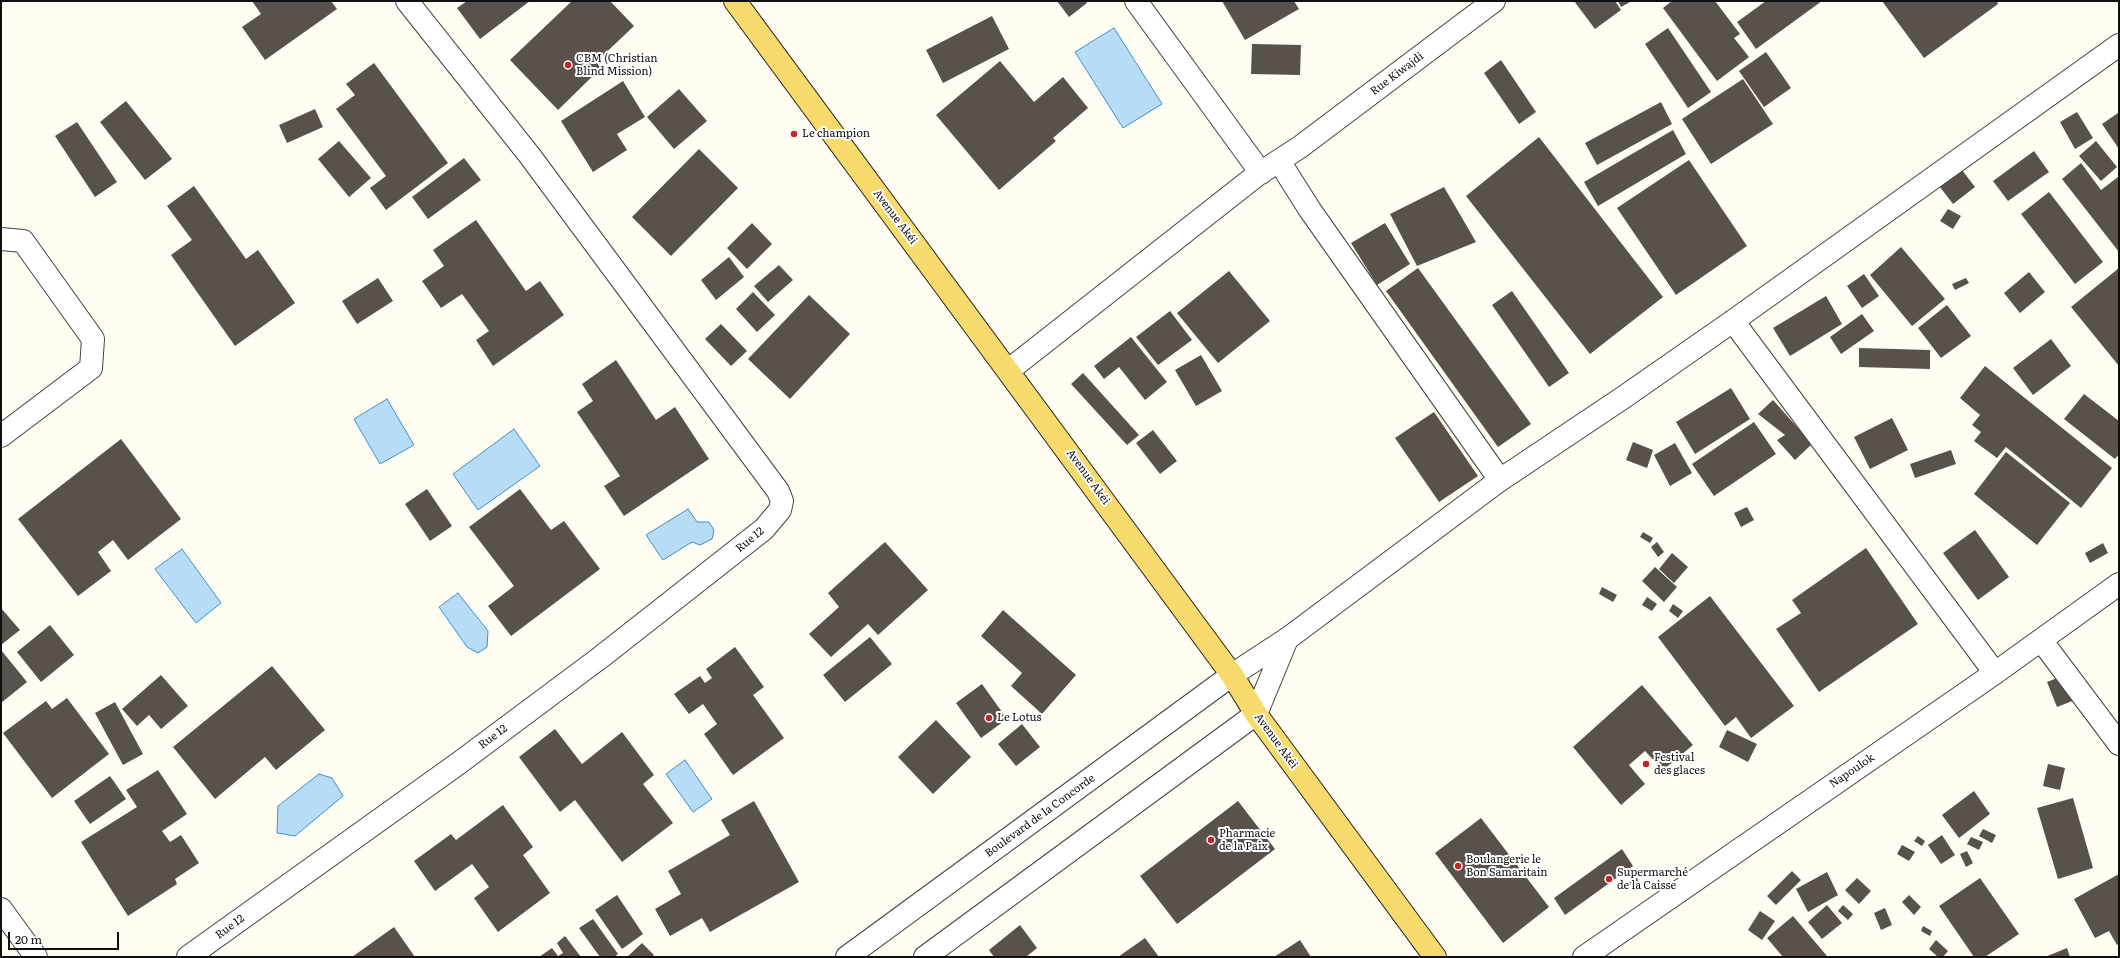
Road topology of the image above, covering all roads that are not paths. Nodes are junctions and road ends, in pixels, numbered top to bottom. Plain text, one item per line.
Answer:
1 (407, 1) edge
2 (735, 1) edge
3 (1136, 1) edge
4 (1494, 1) edge
5 (2119, 45) edge
6 (1270, 167) junction
7 (1, 238) edge
8 (1733, 321) junction
9 (1009, 370) junction
10 (1, 436) edge
11 (1500, 480) junction
12 (2119, 584) edge
13 (1287, 639) junction
14 (2041, 640) junction
15 (1995, 673) junction
16 (1232, 675) junction
17 (1256, 714) junction
18 (2119, 744) edge
19 (1, 908) edge
20 (36, 957) edge
21 (188, 957) edge
22 (847, 957) edge
23 (925, 957) edge
24 (1435, 957) edge
25 (1584, 957) edge

1 - 21 street, Rue 12
2 - 9 main road, Avenue Akéi
3 - 6 street
4 - 6 street, Rue Kiwajdi
5 - 8 street, Boulevard de la Concorde
6 - 9 street, Rue Kiwajdi
6 - 11 street
7 - 10 street
8 - 11 street, Boulevard de la Concorde
8 - 15 street
9 - 16 main road, Avenue Akéi
11 - 13 street, Boulevard de la Concorde
12 - 14 street, Napoulok
13 - 16 street, Boulevard de la Concorde
13 - 17 street
14 - 15 street, Napoulok
14 - 18 street
15 - 25 street, Napoulok
16 - 17 main road, Avenue Akéi
16 - 22 street, Boulevard de la Concorde
17 - 23 street
17 - 24 main road, Avenue Akéi
19 - 20 street

